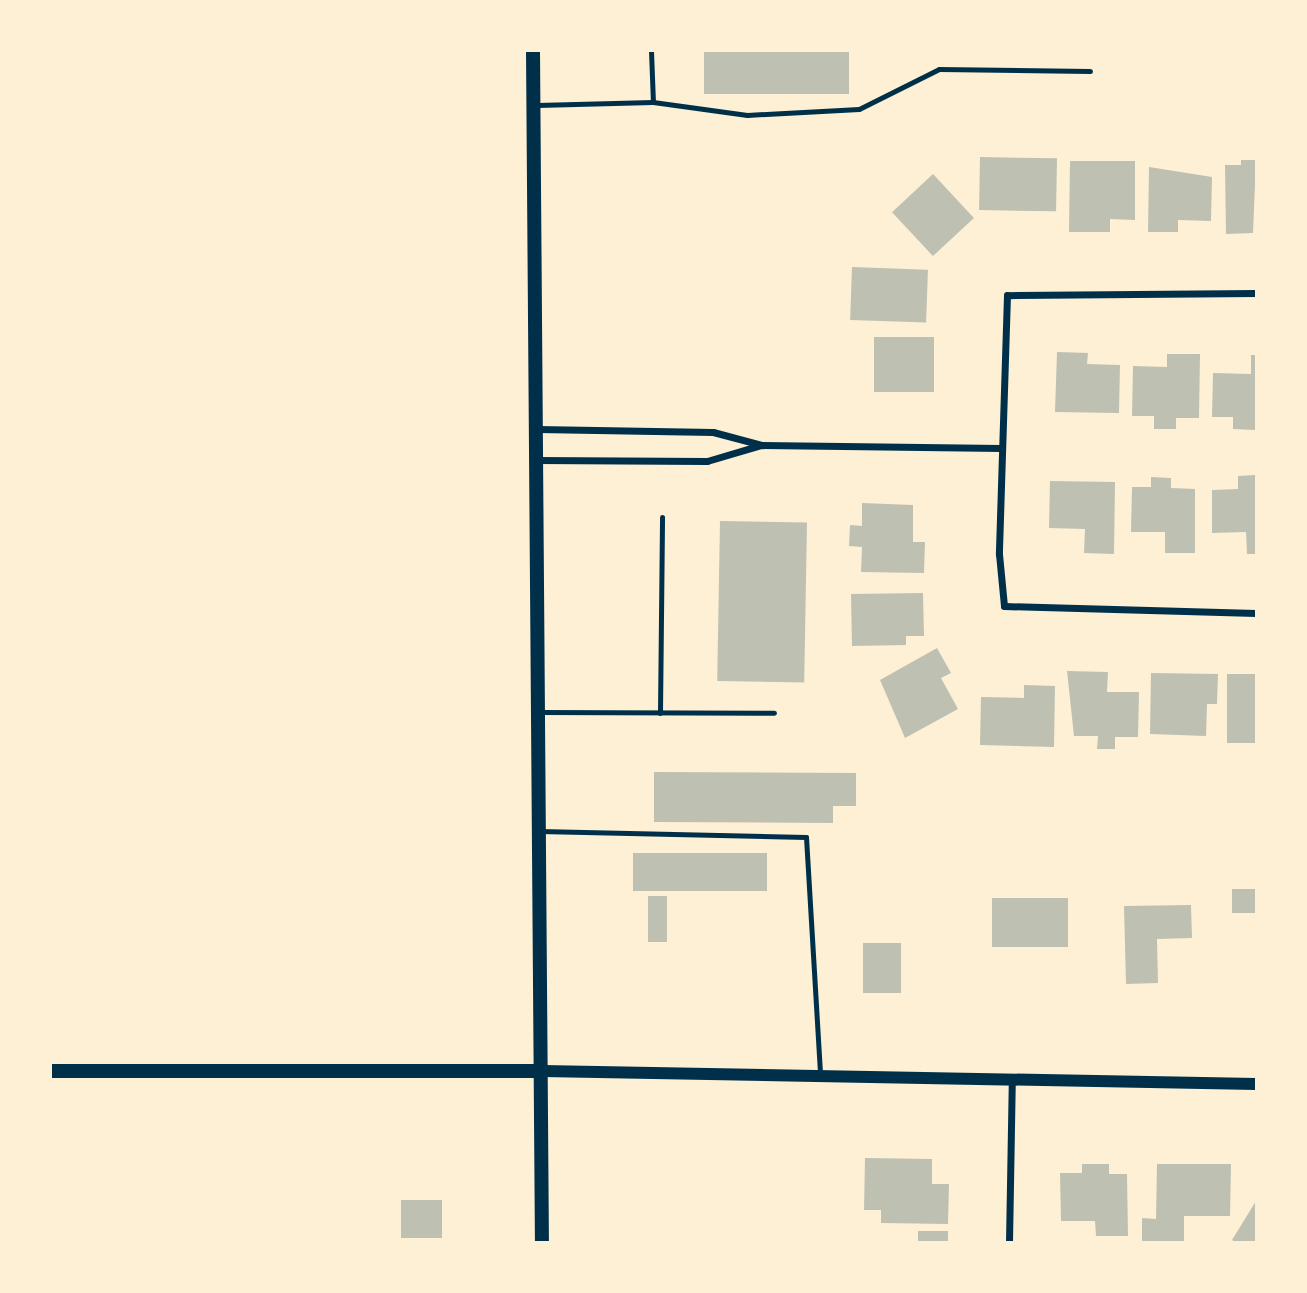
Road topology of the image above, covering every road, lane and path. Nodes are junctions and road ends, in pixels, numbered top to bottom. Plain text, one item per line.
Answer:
1 (533, 51) edge
2 (651, 51) edge
3 (1090, 71) dead end
4 (653, 102) junction
5 (533, 106) junction
6 (1256, 293) edge
7 (537, 429) junction
8 (762, 445) junction
9 (1000, 448) junction
10 (537, 460) junction
11 (662, 517) dead end
12 (1256, 613) edge
13 (538, 712) junction
14 (660, 713) junction
15 (774, 713) dead end
16 (539, 831) junction
17 (51, 1071) edge
18 (542, 1071) junction
19 (820, 1073) junction
20 (1012, 1077) junction
21 (1256, 1084) edge
22 (542, 1242) edge
23 (1009, 1242) edge

1 - 5 main road
2 - 4 lane
3 - 4 lane
4 - 5 lane
5 - 7 main road
6 - 9 street
7 - 8 street
7 - 10 main road
8 - 9 street
8 - 10 street
9 - 12 street
10 - 13 main road
11 - 14 lane
13 - 14 lane
13 - 16 main road
14 - 15 lane
16 - 18 main road
16 - 19 lane
17 - 18 main road
18 - 19 street
18 - 22 main road
19 - 20 street
20 - 21 street
20 - 23 street

